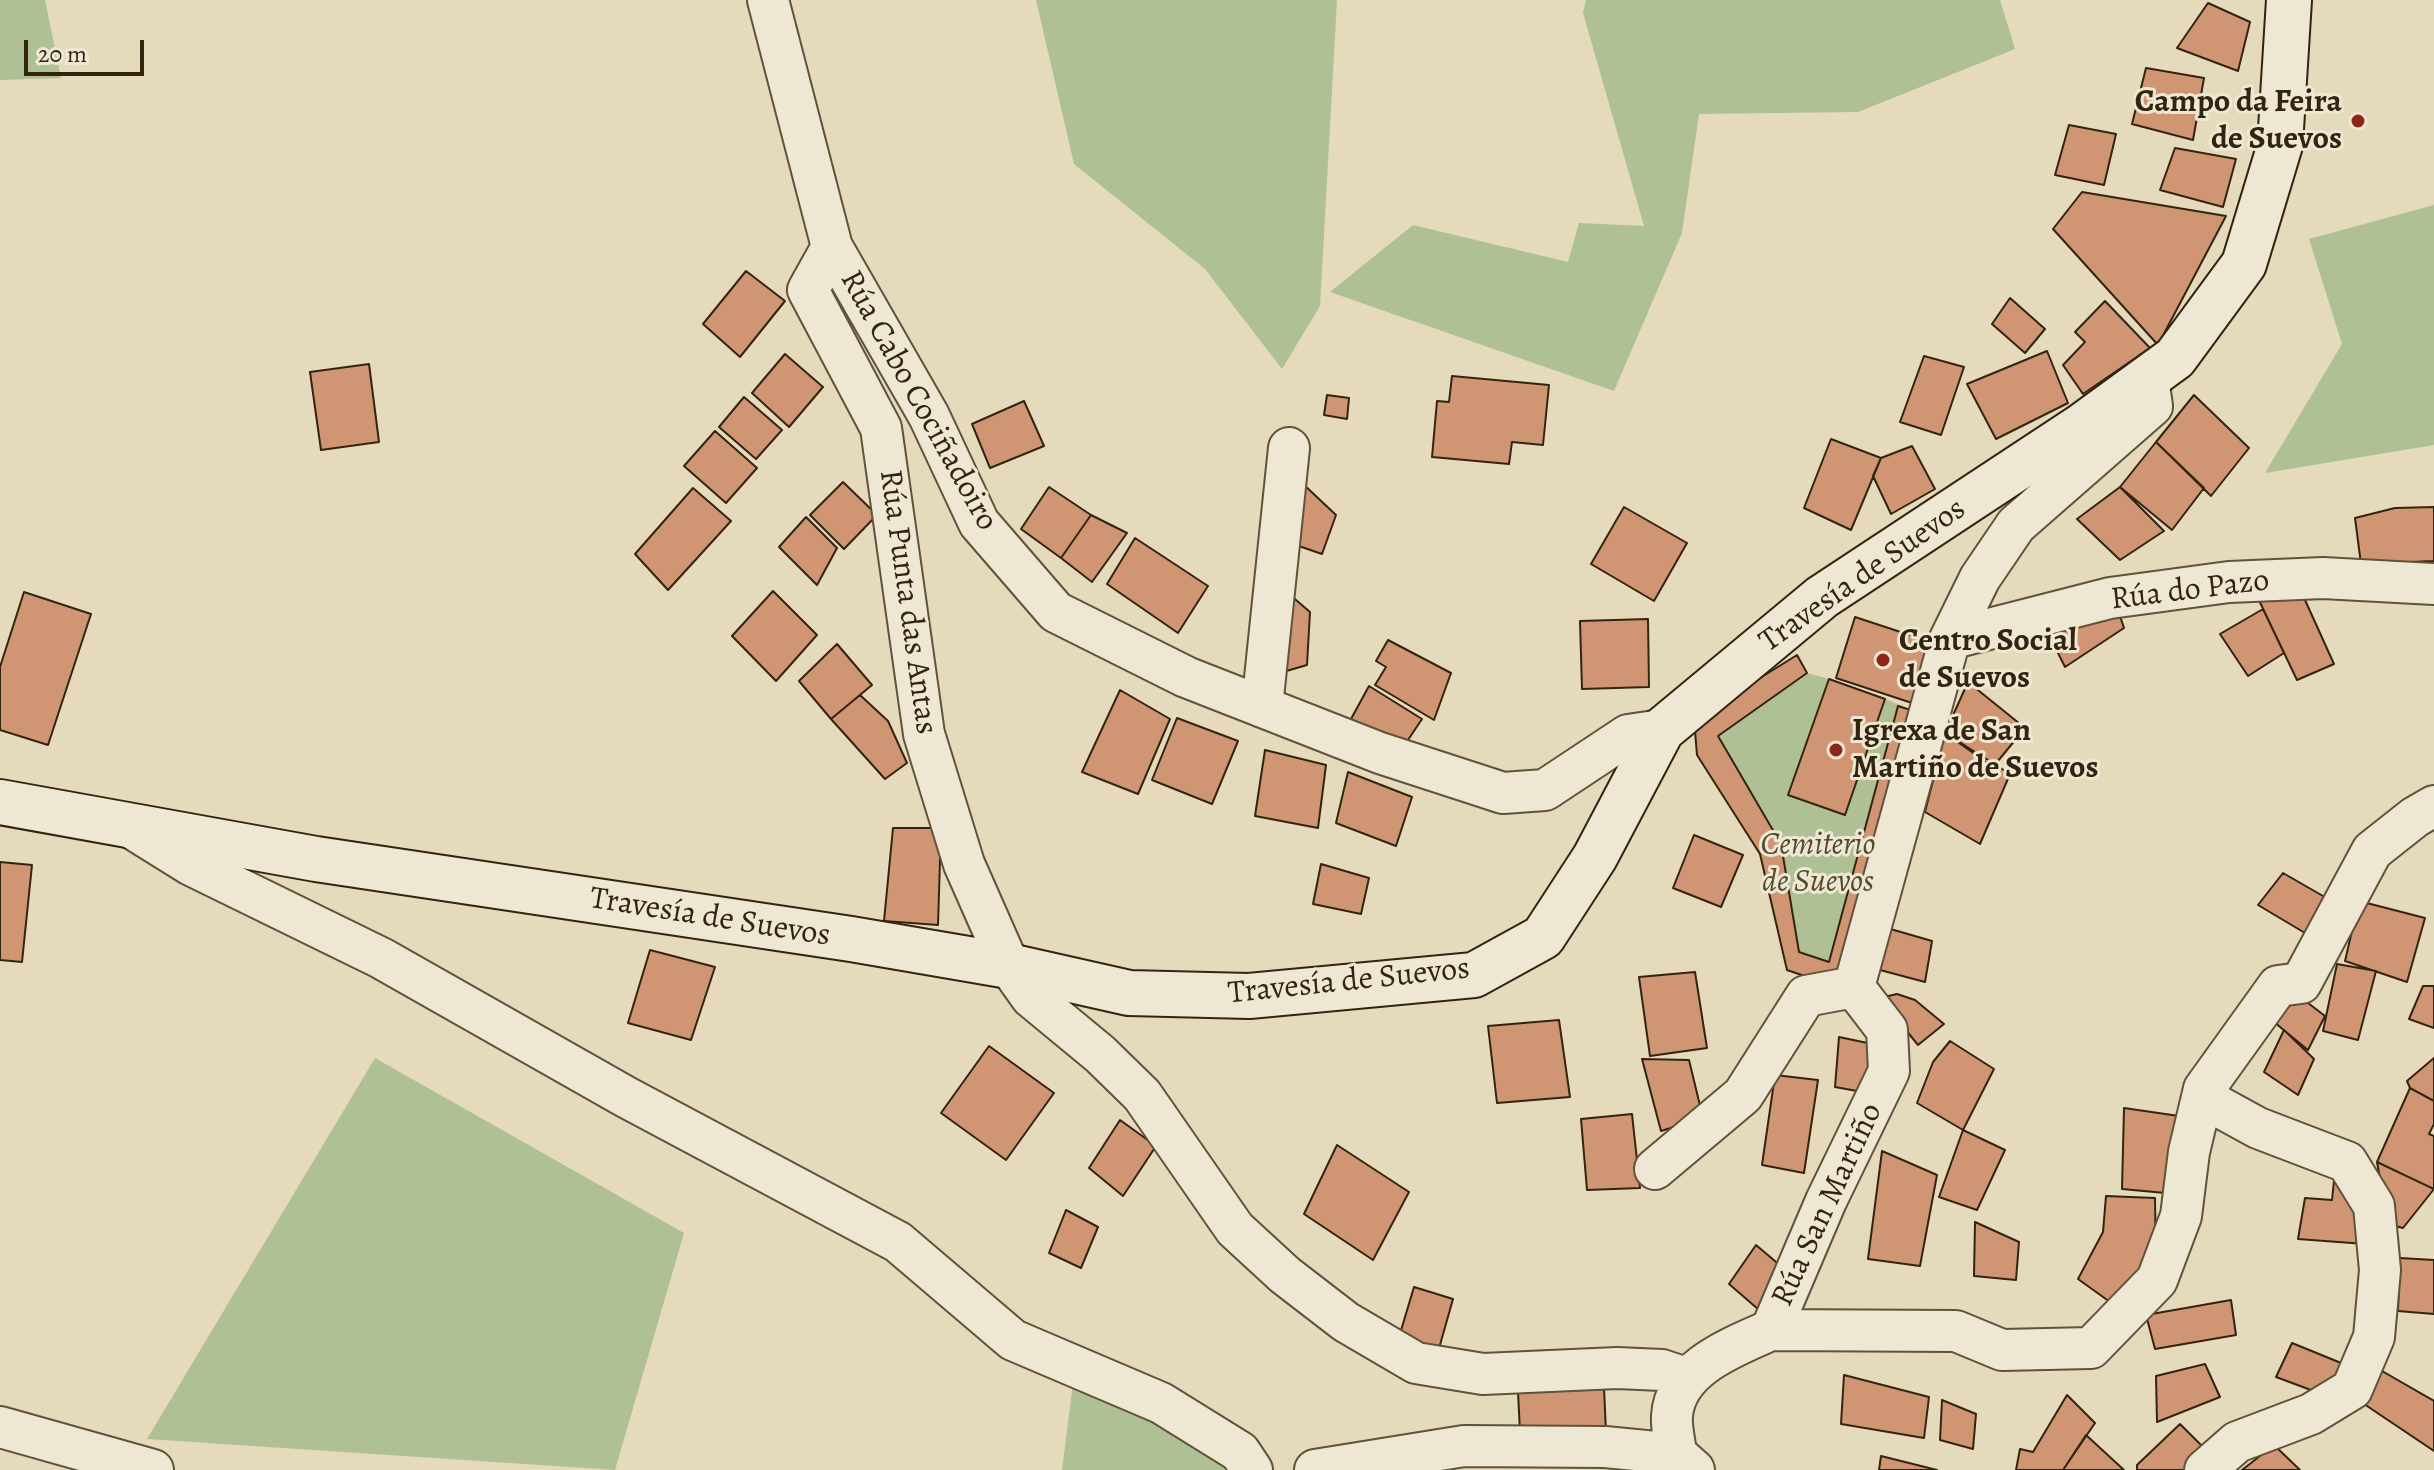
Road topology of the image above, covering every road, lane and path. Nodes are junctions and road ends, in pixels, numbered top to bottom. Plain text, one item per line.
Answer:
1 (768, 0) edge
2 (2289, 0) edge
3 (832, 247) junction
4 (2148, 378) junction
5 (1289, 448) dead end
6 (2434, 584) edge
7 (1950, 639) junction
8 (1262, 707) junction
9 (1662, 730) junction
10 (0, 802) edge
11 (2434, 806) edge
12 (126, 824) junction
13 (1009, 966) junction
14 (1854, 987) junction
15 (2204, 1089) junction
16 (1655, 1169) dead end
17 (1771, 1330) junction
18 (1686, 1378) junction
19 (0, 1427) edge
20 (1246, 1461) edge
21 (1685, 1462) edge
22 (153, 1470) edge
23 (1299, 1470) edge
24 (1315, 1470) edge
25 (2205, 1470) edge

1 - 3 street, Rúa Cabo Cociñadoiro
2 - 4 street, Travesía de Suevos
3 - 8 street, Rúa Cabo Cociñadoiro
3 - 13 street, Rúa Punta das Antas
4 - 7 street
4 - 9 street, Travesía de Suevos
5 - 8 street
6 - 7 street, Rúa do Pazo
7 - 14 street
8 - 9 street, Rúa Cabo Cociñadoiro
9 - 13 street, Travesía de Suevos
10 - 12 street, Travesía de Suevos
11 - 15 street
12 - 13 street, Travesía de Suevos
12 - 20 street
13 - 18 street
14 - 16 street
14 - 17 street, Rúa San Martiño
15 - 17 street
15 - 25 street
17 - 18 street, Rúa San Martiño
18 - 21 street
19 - 22 street
20 - 23 street
21 - 24 street

